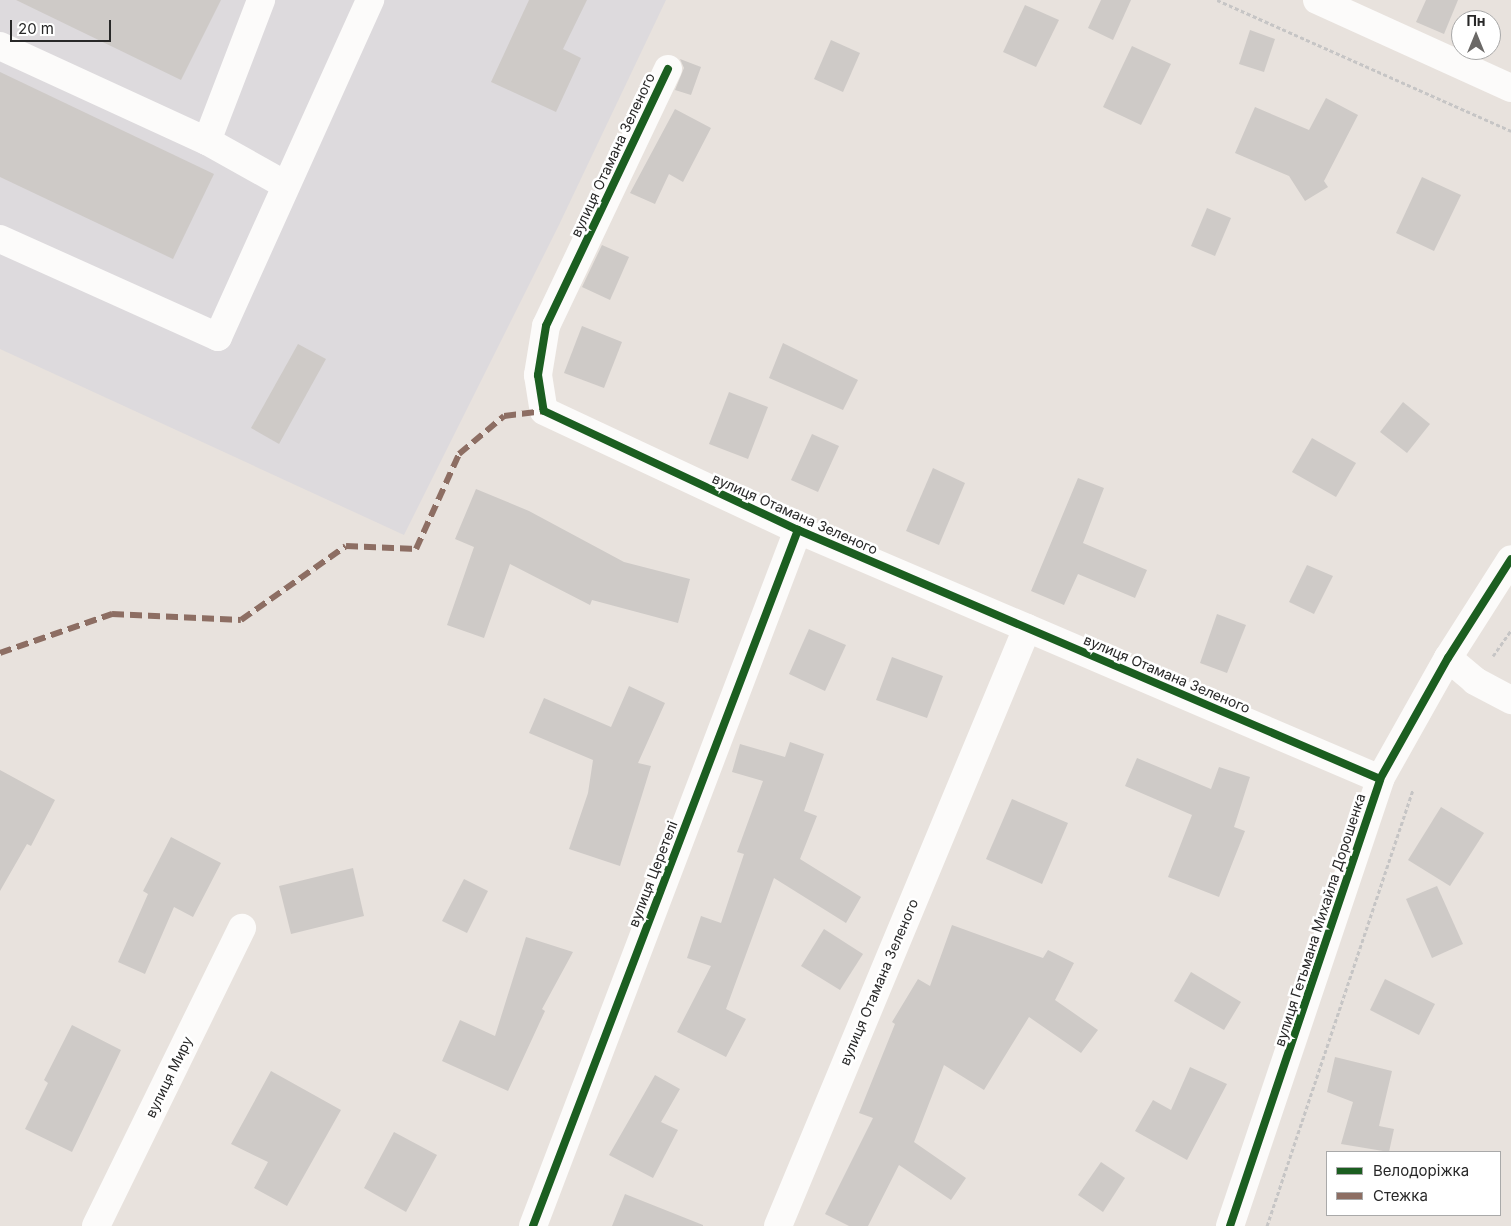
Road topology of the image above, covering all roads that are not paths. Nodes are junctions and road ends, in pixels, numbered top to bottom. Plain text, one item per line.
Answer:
1 (261, 0) edge
2 (370, 0) edge
3 (1317, 0) edge
4 (0, 46) edge
5 (668, 68) dead end
6 (1511, 88) edge
7 (207, 141) junction
8 (284, 184) junction
9 (0, 239) edge
10 (798, 530) junction
11 (1511, 559) edge
12 (1026, 628) junction
13 (1448, 658) junction
14 (1511, 700) edge
15 (1380, 779) junction
16 (242, 928) dead end
17 (96, 1226) edge
18 (533, 1226) edge
19 (778, 1226) edge
20 (1230, 1226) edge

1 - 7 street
2 - 8 street
3 - 6 street
4 - 7 street
5 - 10 street, вулиця Отамана Зеленого
7 - 8 street
8 - 9 street
10 - 12 street, вулиця Отамана Зеленого
10 - 18 street, вулиця Церетелі
11 - 13 street, вулиця Гетьмана Михайла Дорошенка
12 - 15 street, вулиця Отамана Зеленого
12 - 19 street, вулиця Отамана Зеленого
13 - 14 street
13 - 15 street, вулиця Гетьмана Михайла Дорошенка
15 - 20 street, вулиця Гетьмана Михайла Дорошенка
16 - 17 street, вулиця Миру

